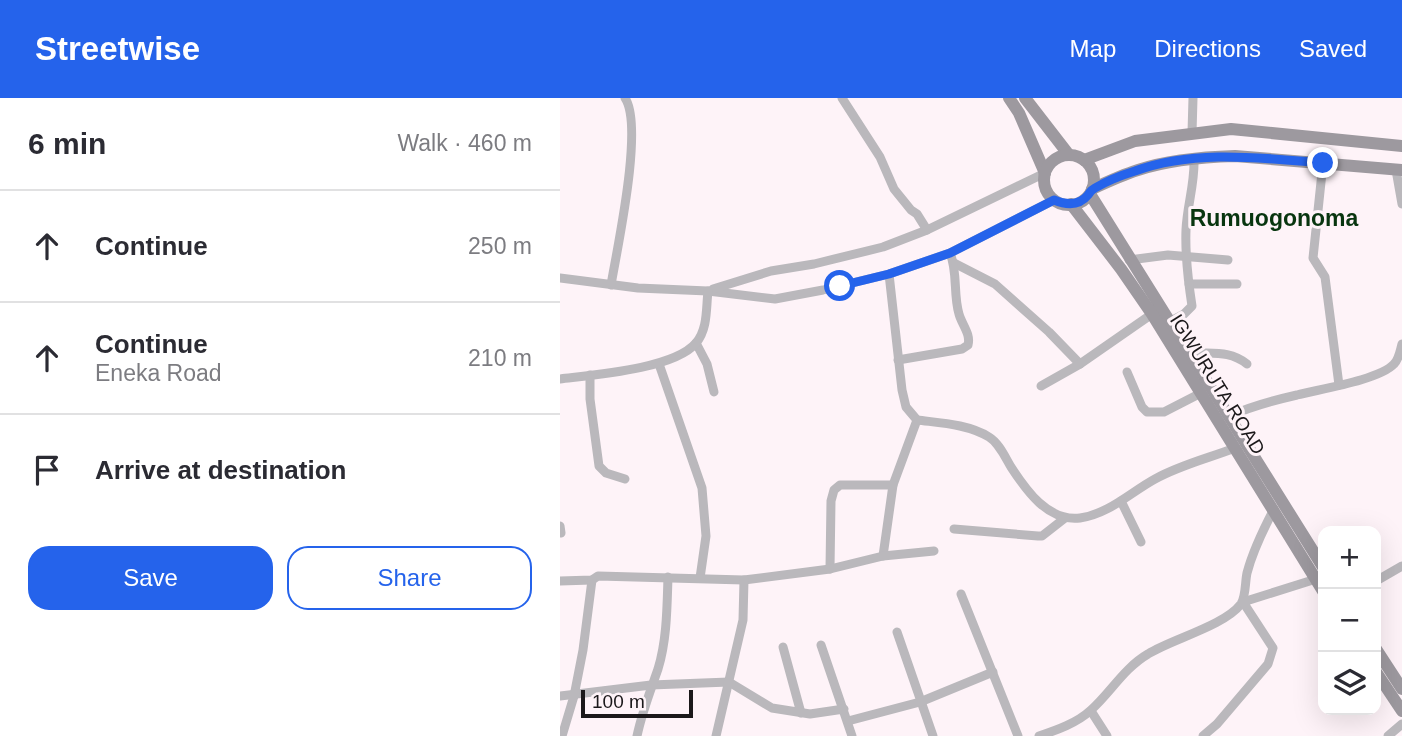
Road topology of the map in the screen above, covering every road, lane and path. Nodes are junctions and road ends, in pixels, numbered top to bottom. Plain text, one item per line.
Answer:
1 (626, 98) edge
2 (842, 98) edge
3 (1009, 98) edge
4 (1025, 98) edge
5 (1193, 98) edge
6 (1192, 133) junction
7 (1402, 146) edge
8 (1069, 155) junction
9 (1194, 159) junction
10 (1084, 160) junction
11 (1323, 163) junction
12 (1399, 170) edge
13 (1045, 173) junction
14 (1091, 191) junction
15 (1054, 200) junction
16 (1071, 204) junction
17 (1402, 204) edge
18 (927, 230) junction
19 (950, 253) junction
20 (1186, 256) junction
21 (1129, 260) junction
22 (1228, 260) dead end
23 (954, 263) junction
24 (889, 274) junction
25 (560, 278) edge
26 (1189, 284) junction
27 (1237, 284) dead end
28 (611, 285) junction
29 (708, 291) junction
30 (1152, 314) junction
31 (1169, 322) junction
32 (696, 343) junction
33 (1401, 350) edge
34 (1187, 352) junction
35 (898, 360) junction
36 (659, 364) junction
37 (1080, 364) junction
38 (1247, 364) dead end
39 (1127, 372) dead end
40 (590, 375) junction
41 (560, 379) edge
42 (1339, 385) junction
43 (1041, 386) dead end
44 (714, 392) dead end
45 (1201, 393) junction
46 (1230, 416) junction
47 (917, 420) junction
48 (1235, 448) junction
49 (625, 479) dead end
50 (893, 485) junction
51 (1121, 501) junction
52 (1274, 509) junction
53 (1065, 518) junction
54 (560, 526) edge
55 (954, 529) dead end
56 (561, 533) edge
57 (1141, 542) dead end
58 (934, 551) dead end
59 (883, 556) junction
60 (1318, 559) edge
61 (1402, 566) edge
62 (831, 569) junction
63 (668, 577) junction
64 (700, 578) junction
65 (1381, 578) edge
66 (1316, 579) junction
67 (592, 580) junction
68 (744, 580) junction
69 (560, 581) edge
70 (1321, 589) edge
71 (961, 594) dead end
72 (1243, 602) junction
73 (897, 632) dead end
74 (821, 645) dead end
75 (783, 647) dead end
76 (1378, 652) edge
77 (993, 671) junction
78 (1381, 680) edge
79 (729, 682) junction
80 (651, 685) junction
81 (1402, 689) edge
82 (560, 696) edge
83 (574, 696) junction
84 (919, 702) junction
85 (844, 709) junction
86 (1091, 711) junction
87 (1402, 711) edge
88 (801, 713) junction
89 (848, 721) junction
90 (1402, 724) edge
91 (562, 736) edge
92 (637, 736) edge
93 (716, 736) edge
94 (852, 736) edge
95 (933, 736) edge
96 (1018, 736) edge
97 (1039, 736) edge
98 (1107, 736) edge
99 (1203, 736) edge
100 (1388, 736) edge

1 - 28 street
2 - 18 street
3 - 13 main road
4 - 8 main road
5 - 6 street
6 - 7 main road
6 - 10 main road
8 - 10 main road
8 - 13 main road
9 - 11 main road
9 - 14 main road
9 - 20 street
10 - 14 main road
11 - 12 main road
11 - 42 street
12 - 17 street
13 - 15 main road
13 - 18 street
14 - 16 main road
14 - 21 main road, IGWURUTA ROAD
15 - 16 main road
15 - 19 street
16 - 30 main road, IGWURUTA ROAD
18 - 29 street
19 - 23 street
19 - 24 street
20 - 21 street
20 - 22 street
20 - 26 street
21 - 31 main road, IGWURUTA ROAD
23 - 35 street
23 - 37 street
24 - 29 street
24 - 35 street
25 - 28 street
26 - 27 street
26 - 31 street
28 - 29 street
29 - 32 street
30 - 37 street
30 - 45 main road, IGWURUTA ROAD
31 - 34 main road, IGWURUTA ROAD
32 - 36 street
32 - 44 street
33 - 42 street
34 - 38 street
34 - 46 main road, IGWURUTA ROAD
35 - 47 street
36 - 40 street
36 - 64 street
37 - 43 street
39 - 45 street
40 - 41 street
40 - 49 street
42 - 46 street
45 - 48 main road, IGWURUTA ROAD
46 - 60 main road, IGWURUTA ROAD
47 - 50 street
47 - 53 street
48 - 51 street
48 - 52 main road, IGWURUTA ROAD
50 - 59 street
50 - 62 street
51 - 53 street
51 - 57 street
52 - 66 main road, IGWURUTA ROAD
52 - 72 street
53 - 55 street
54 - 56 street
58 - 59 street
59 - 62 street
61 - 65 street
62 - 68 street
63 - 64 street
63 - 67 street
63 - 80 street
64 - 68 street
66 - 70 main road, IGWURUTA ROAD
66 - 72 street
67 - 69 street
67 - 83 street
68 - 79 street
71 - 77 street
72 - 86 street
72 - 99 street
73 - 84 street
74 - 85 street
75 - 88 street
76 - 81 main road
77 - 84 street
77 - 96 street
78 - 87 main road
79 - 80 street
79 - 88 street
79 - 93 street
80 - 83 street
80 - 92 street
82 - 83 street
83 - 91 street
84 - 89 street
84 - 95 street
85 - 88 street
85 - 89 street
86 - 97 street
86 - 98 street
89 - 94 street
90 - 100 street

